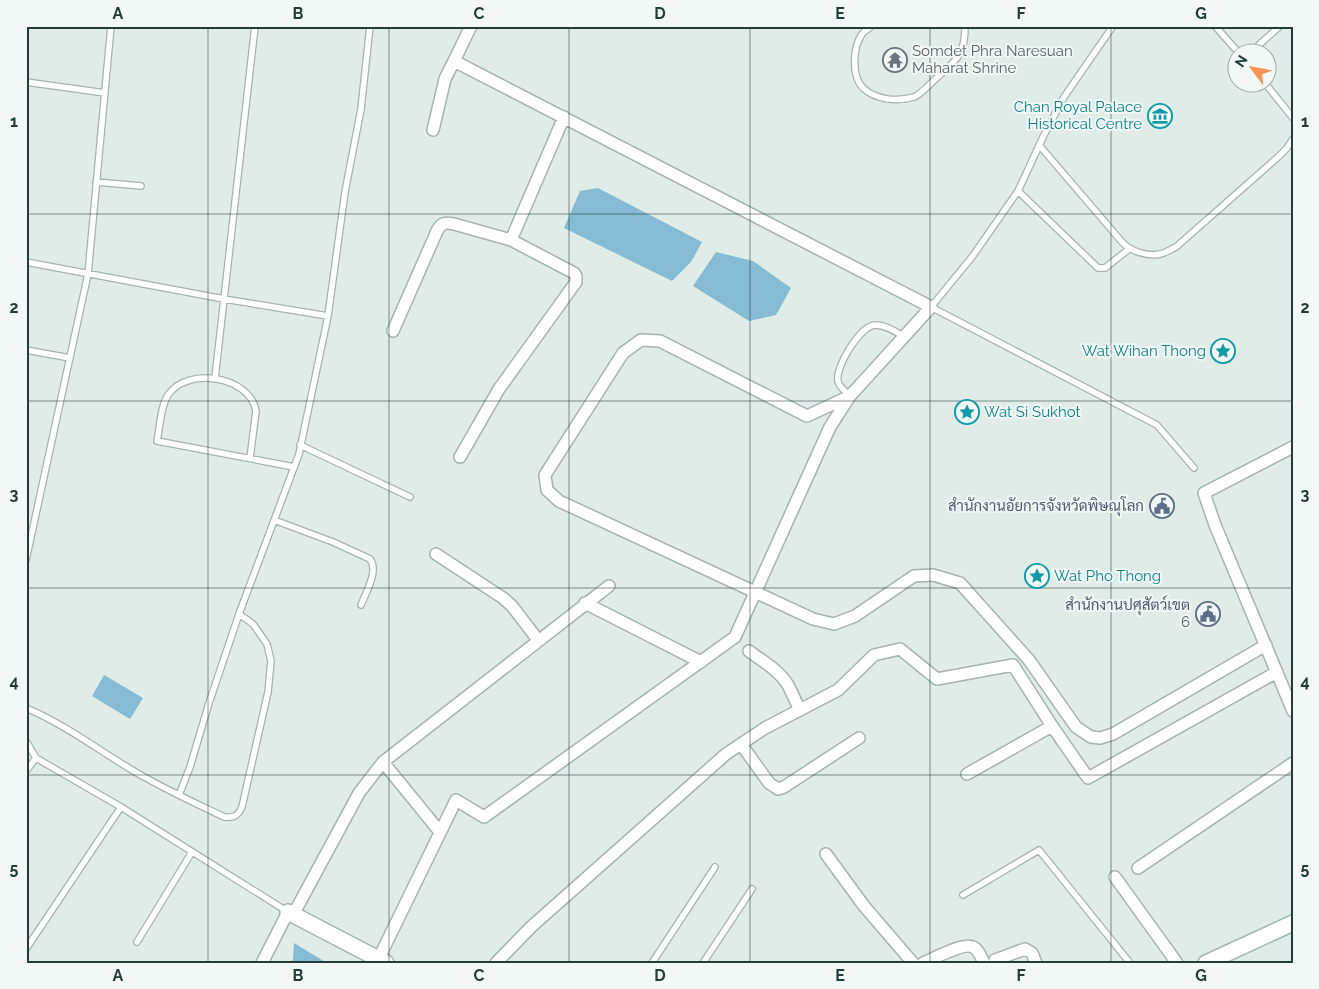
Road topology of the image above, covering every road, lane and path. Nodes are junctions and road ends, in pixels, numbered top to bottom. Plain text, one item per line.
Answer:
1 (111, 26) edge
2 (254, 26) edge
3 (370, 26) edge
4 (470, 26) edge
5 (871, 26) edge
6 (964, 26) edge
7 (1113, 26) edge
8 (1215, 26) edge
9 (1280, 26) edge
10 (1229, 42) edge
11 (1262, 42) edge
12 (454, 61) junction
13 (26, 82) edge
14 (1272, 92) edge
15 (105, 93) junction
16 (564, 117) junction
17 (1293, 118) edge
18 (433, 130) dead end
19 (1293, 139) edge
20 (1039, 145) junction
21 (96, 182) junction
22 (141, 186) dead end
23 (1018, 191) junction
24 (511, 240) junction
25 (1129, 249) junction
26 (26, 262) edge
27 (88, 274) junction
28 (224, 299) junction
29 (931, 307) junction
30 (328, 316) junction
31 (392, 331) dead end
32 (905, 337) junction
33 (26, 350) edge
34 (70, 358) junction
35 (216, 378) junction
36 (850, 396) junction
37 (300, 445) junction
38 (1293, 447) edge
39 (460, 457) dead end
40 (250, 458) junction
41 (294, 467) junction
42 (1194, 468) dead end
43 (410, 497) dead end
44 (274, 520) junction
45 (436, 554) dead end
46 (26, 560) edge
47 (610, 586) dead end
48 (755, 592) junction
49 (585, 603) junction
50 (361, 605) dead end
51 (240, 614) junction
52 (538, 640) junction
53 (1266, 646) junction
54 (749, 651) dead end
55 (701, 662) junction
56 (1277, 672) junction
57 (26, 708) edge
58 (800, 710) junction
59 (1293, 712) edge
60 (1052, 726) junction
61 (859, 738) dead end
62 (26, 741) edge
63 (741, 744) junction
64 (36, 758) junction
65 (383, 762) junction
66 (1293, 763) edge
67 (26, 772) edge
68 (967, 774) dead end
69 (179, 795) junction
70 (121, 807) junction
71 (440, 832) junction
72 (192, 852) junction
73 (826, 854) dead end
74 (715, 866) dead end
75 (1138, 868) dead end
76 (1116, 877) dead end
77 (752, 889) dead end
78 (963, 895) dead end
79 (290, 913) junction
80 (1293, 923) edge
81 (137, 942) dead end
82 (26, 949) edge
83 (383, 961) edge
84 (990, 961) edge
85 (262, 963) edge
86 (496, 963) edge
87 (652, 963) edge
88 (704, 963) edge
89 (913, 963) edge
90 (924, 963) edge
91 (1036, 963) edge
92 (1130, 963) edge
93 (1177, 963) edge
94 (1206, 963) edge

1 - 15 lane
2 - 28 lane
3 - 30 lane
4 - 12 street
5 - 6 lane
7 - 20 lane
8 - 10 lane
9 - 11 lane
12 - 16 street
12 - 18 street
13 - 15 lane
14 - 17 lane
15 - 21 lane
16 - 24 street
16 - 29 street
19 - 25 lane
20 - 23 lane
20 - 25 lane
21 - 22 lane
21 - 27 lane
23 - 25 lane
23 - 29 lane
24 - 31 street
24 - 39 street
26 - 27 lane
27 - 28 lane
27 - 34 lane
28 - 30 lane
28 - 35 lane
29 - 32 street
29 - 42 lane
30 - 37 lane
32 - 36 street
32 - 36 lane
33 - 34 lane
34 - 46 lane
35 - 40 lane
35 - 40 lane
36 - 48 street
36 - 48 street
37 - 41 lane
37 - 43 lane
38 - 53 street
40 - 41 lane
41 - 44 lane
44 - 50 lane
44 - 51 lane
45 - 52 street
47 - 49 street
48 - 53 street
48 - 55 street
49 - 52 street
49 - 55 street
51 - 69 lane
51 - 69 lane
52 - 65 street
53 - 56 street
54 - 58 street
55 - 71 street
56 - 59 street
56 - 60 street
57 - 69 lane
58 - 60 street
58 - 63 street
60 - 68 street
61 - 63 street
62 - 64 lane
63 - 86 street
64 - 67 lane
64 - 70 lane
65 - 71 street
65 - 79 street
66 - 75 street
70 - 72 lane
70 - 82 lane
71 - 83 street
72 - 79 lane
72 - 81 lane
73 - 89 street
74 - 87 lane
76 - 93 street
77 - 88 lane
78 - 92 lane
79 - 83 street
79 - 85 street
80 - 94 street
84 - 90 street
84 - 91 street

